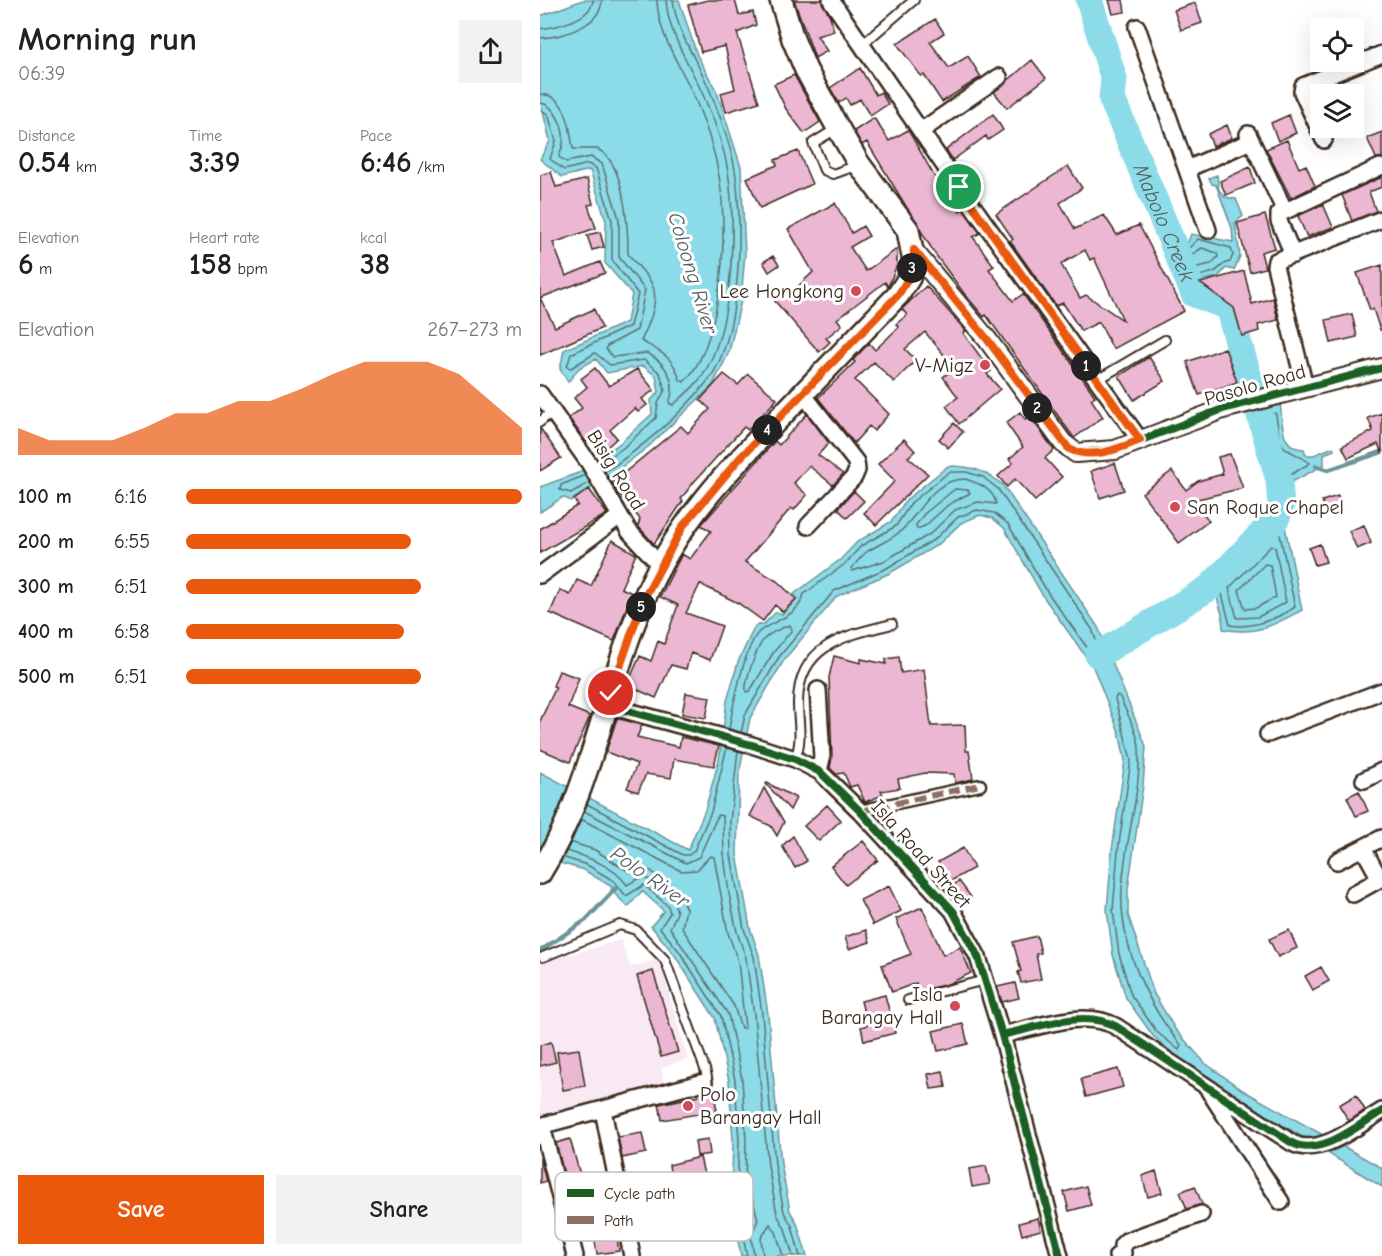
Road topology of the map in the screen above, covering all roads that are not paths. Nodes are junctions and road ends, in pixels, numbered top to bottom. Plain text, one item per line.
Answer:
1 (782, 0) edge
2 (831, 0) edge
3 (914, 0) edge
4 (1137, 27) dead end
5 (863, 44) junction
6 (1382, 54) edge
7 (999, 77) dead end
8 (837, 128) junction
9 (921, 131) junction
10 (1324, 140) dead end
11 (860, 164) junction
12 (1380, 167) dead end
13 (1187, 169) junction
14 (1284, 209) junction
15 (1382, 219) edge
16 (1208, 230) dead end
17 (914, 250) junction
18 (1293, 255) junction
19 (1165, 340) dead end
20 (1382, 368) edge
21 (1097, 380) junction
22 (1305, 387) junction
23 (540, 394) edge
24 (803, 394) junction
25 (552, 411) junction
26 (540, 422) edge
27 (1140, 440) junction
28 (620, 516) junction
29 (808, 525) dead end
30 (660, 565) junction
31 (540, 575) edge
32 (892, 624) dead end
33 (818, 690) dead end
34 (1382, 690) edge
35 (606, 705) junction
36 (1268, 734) dead end
37 (795, 759) junction
38 (820, 766) junction
39 (1382, 771) edge
40 (1364, 780) dead end
41 (980, 784) dead end
42 (860, 811) junction
43 (1382, 838) edge
44 (1363, 848) junction
45 (1337, 861) dead end
46 (540, 873) edge
47 (1381, 878) edge
48 (1353, 894) dead end
49 (543, 957) dead end
50 (985, 980) junction
51 (909, 1000) dead end
52 (1002, 1035) junction
53 (704, 1082) joint
54 (1206, 1086) junction
55 (603, 1110) junction
56 (1382, 1111) edge
57 (541, 1126) edge
58 (615, 1172) edge
59 (555, 1180) edge
60 (1281, 1202) dead end
61 (1201, 1214) dead end
62 (571, 1241) edge
63 (629, 1241) edge
64 (575, 1256) edge
65 (632, 1256) edge
66 (1060, 1256) edge
67 (1117, 1256) edge

1 - 8 main road
2 - 5 street
3 - 5 lane
4 - 13 street
5 - 9 street
6 - 10 street
7 - 9 street
8 - 11 main road
8 - 11 lane
9 - 21 street
11 - 17 main road
12 - 14 street
13 - 14 street
13 - 16 street
14 - 18 street
15 - 18 street
17 - 24 main road
17 - 27 street, Pasolo Road
18 - 22 street
19 - 21 lane
20 - 22 street, Pasolo Road
21 - 27 street
22 - 27 street, Pasolo Road
23 - 25 street, Bisig Road
24 - 29 street
24 - 30 main road
25 - 26 lane
25 - 28 street, Bisig Road
28 - 30 street, Bisig Road
28 - 31 street
30 - 35 main road
32 - 37 lane
33 - 38 street
34 - 36 street
35 - 37 street, Isla Road Street
35 - 46 main road
37 - 38 street, Isla Road Street
38 - 42 street, Isla Road Street
39 - 40 street
41 - 42 street
42 - 50 street, Isla Road Street
43 - 44 street
44 - 45 street
44 - 47 street
47 - 48 street
49 - 53 lane
50 - 51 lane
50 - 52 street, Isla Road Street
52 - 54 street
52 - 66 street, Isla Road Street
53 - 55 street
54 - 56 street
54 - 60 street
55 - 57 street
55 - 58 street
57 - 59 street
61 - 67 street
62 - 64 street
63 - 65 street

